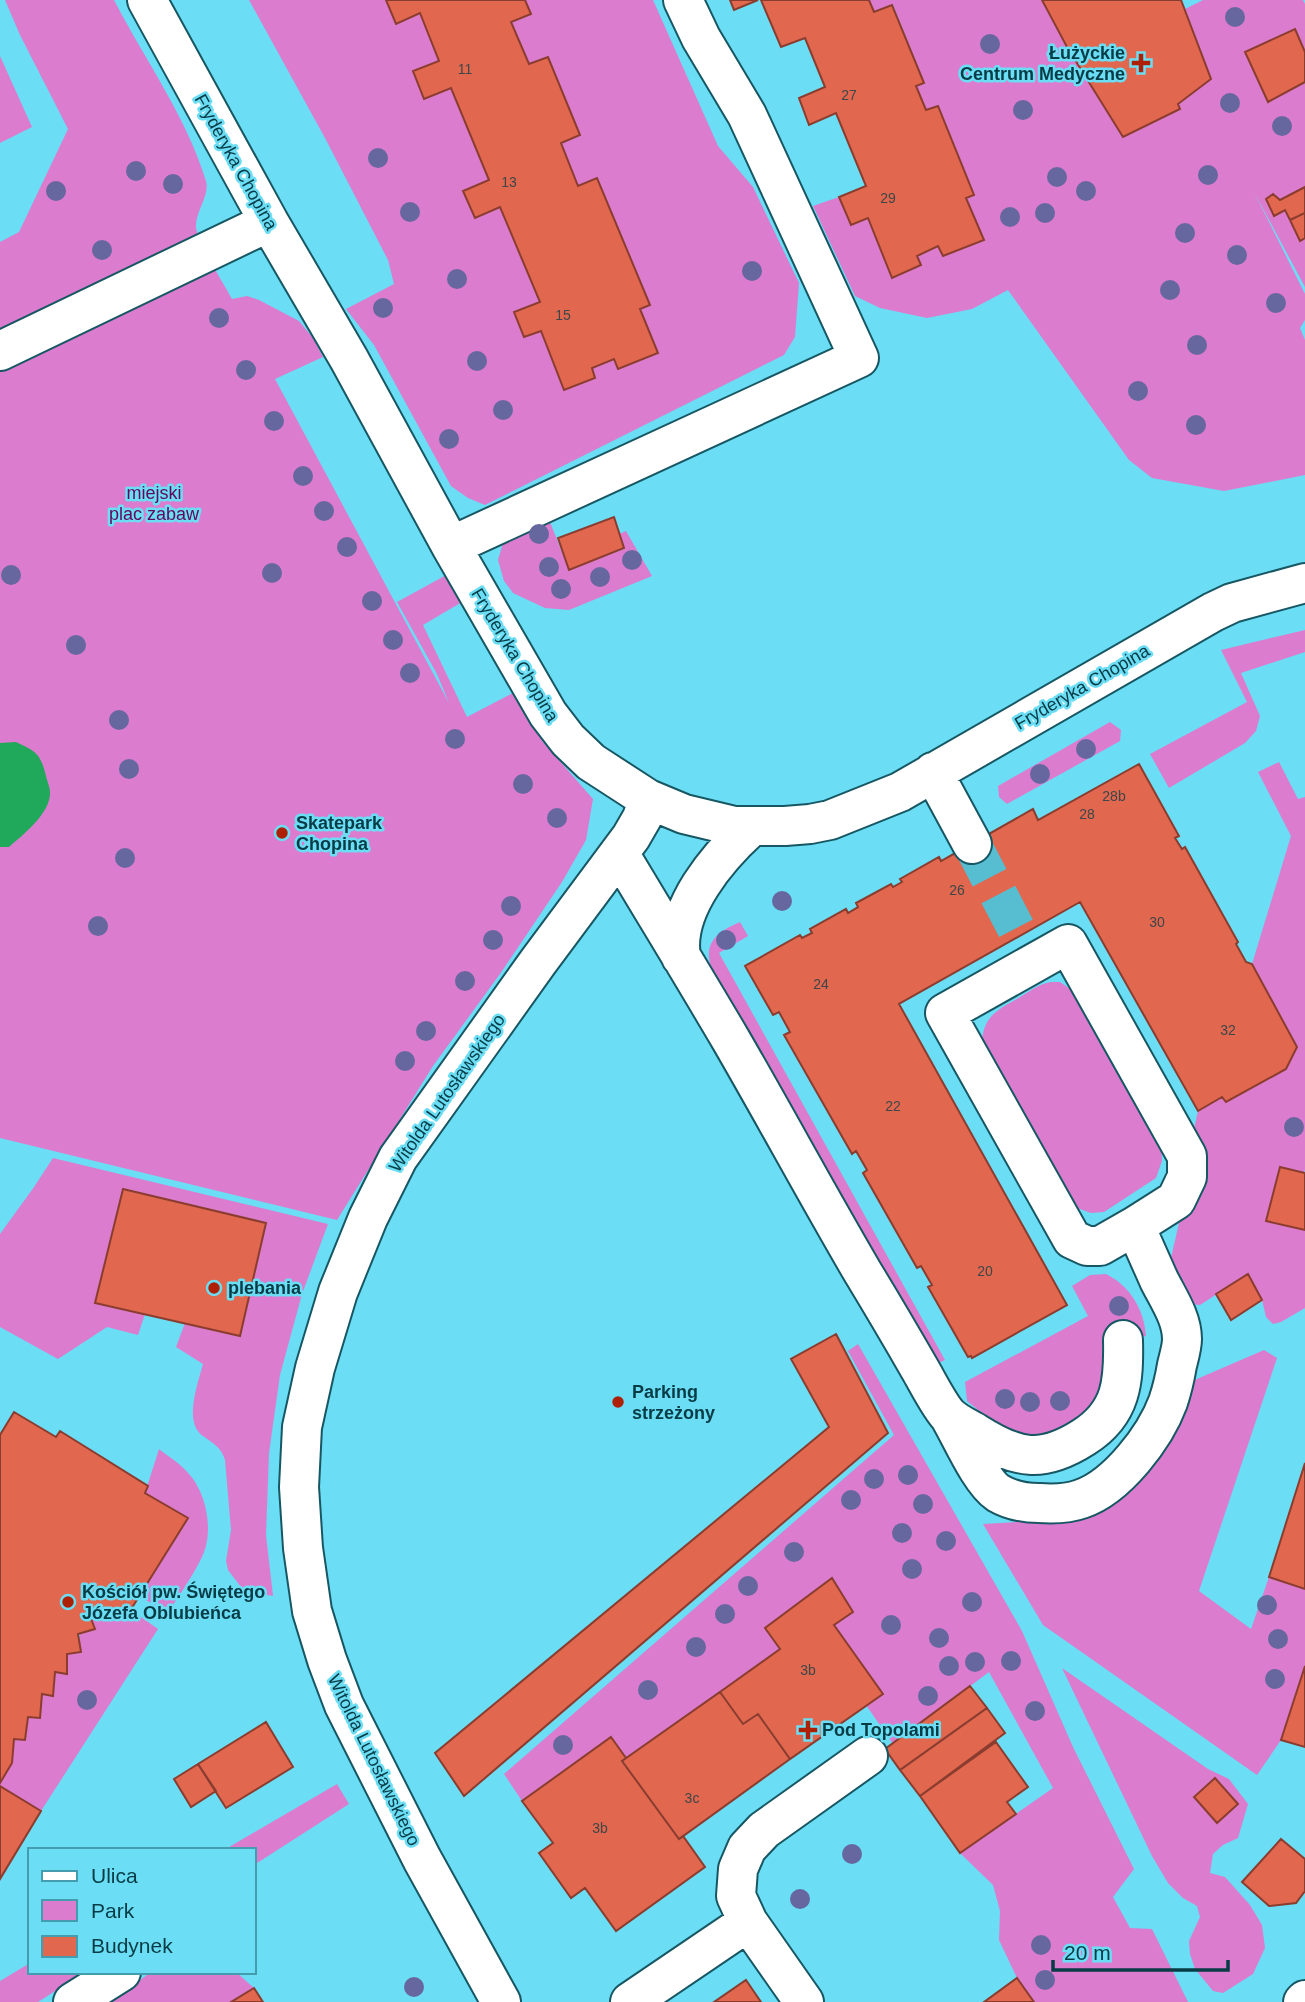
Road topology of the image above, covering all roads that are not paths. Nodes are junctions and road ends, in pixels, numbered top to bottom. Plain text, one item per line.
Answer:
1 (147, 0) edge
2 (683, 0) edge
3 (269, 222) junction
4 (0, 351) edge
5 (451, 546) junction
6 (1305, 583) edge
7 (933, 772) junction
8 (648, 799) junction
9 (751, 827) junction
10 (972, 844) tunnel mouth
11 (619, 853) junction
12 (681, 957) junction
13 (1135, 1226) junction
14 (1123, 1340) dead end
15 (949, 1416) junction
16 (868, 1756) dead end
17 (748, 1922) junction
18 (118, 1974) edge
19 (73, 2002) edge
20 (501, 2002) edge
21 (630, 2002) edge
22 (804, 2002) edge

1 - 3 street, Fryderyka Chopina
2 - 5 street
3 - 4 street
3 - 5 street, Fryderyka Chopina
5 - 8 street, Fryderyka Chopina
6 - 7 street, Fryderyka Chopina
7 - 9 street, Fryderyka Chopina
7 - 10 street
8 - 9 street, Fryderyka Chopina
8 - 11 street, Witolda Lutosławskiego
9 - 12 street
11 - 12 street
11 - 20 street, Witolda Lutosławskiego
12 - 15 street
13 - 13 street
13 - 15 street
14 - 15 street
16 - 17 street
17 - 21 street
17 - 22 street
18 - 19 street

